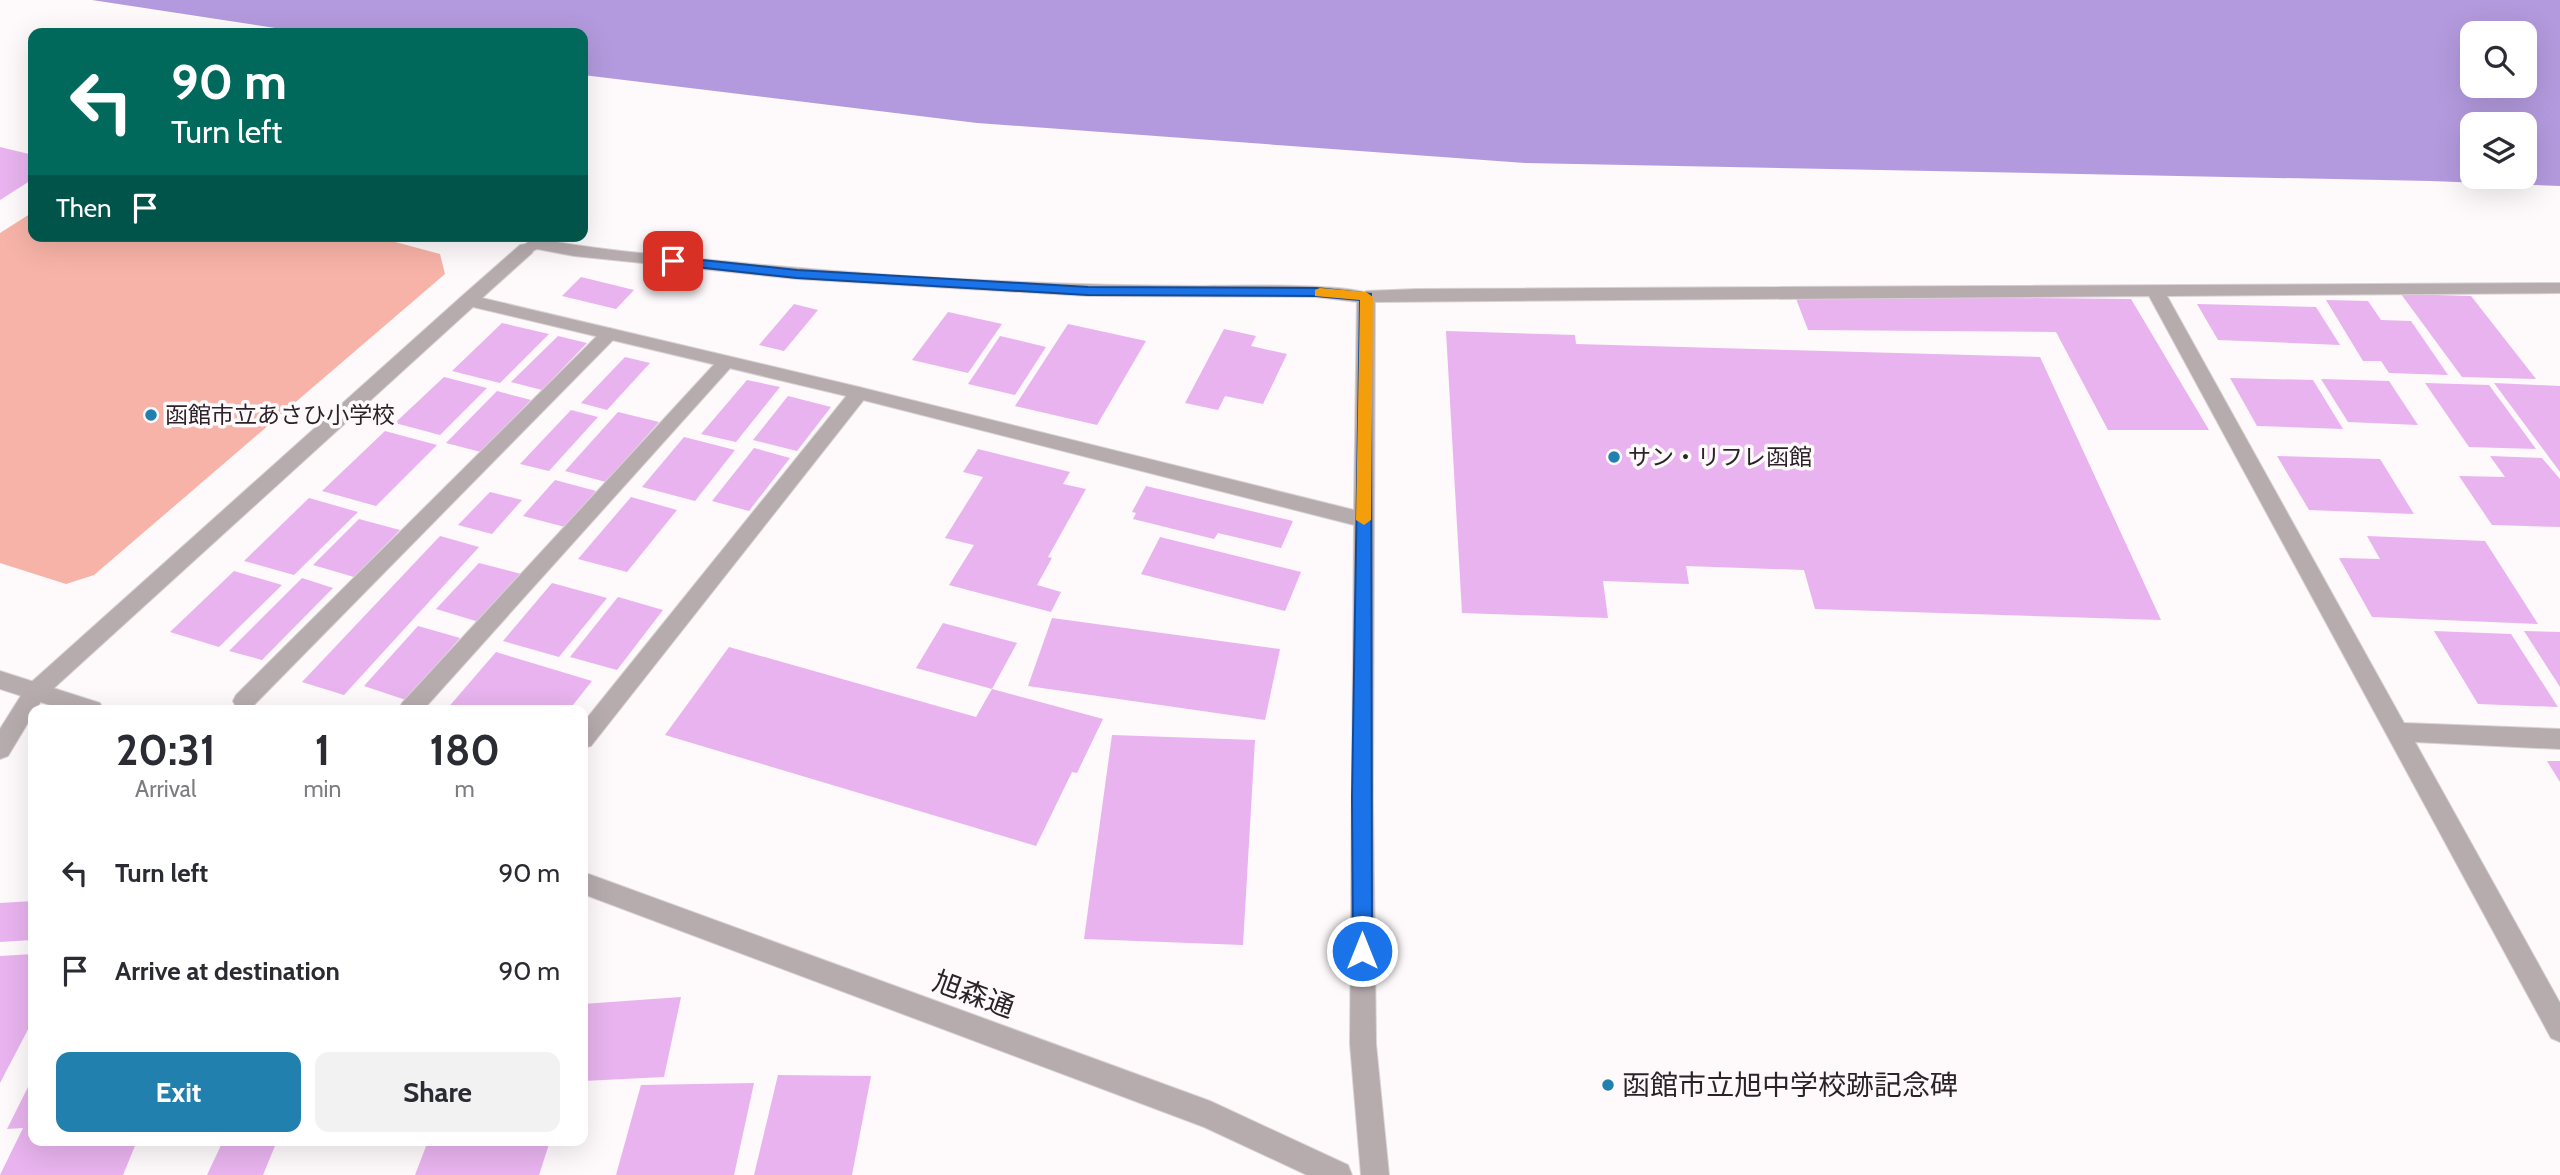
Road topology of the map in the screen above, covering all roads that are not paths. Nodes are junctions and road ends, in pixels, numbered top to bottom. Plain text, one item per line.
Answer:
1 (2560, 288) edge
2 (2155, 290) junction
3 (1366, 297) junction
4 (468, 300) junction
5 (609, 334) junction
6 (726, 362) junction
7 (859, 393) junction
8 (1364, 520) junction
9 (0, 680) edge
10 (35, 692) junction
11 (244, 701) dead end
12 (76, 705) edge
13 (415, 705) edge
14 (2397, 732) junction
15 (588, 733) edge
16 (2560, 739) edge
17 (0, 749) edge
18 (588, 885) edge
19 (2560, 1029) edge
20 (1338, 1175) edge
21 (1376, 1175) edge

1 - 2 street
2 - 3 street
2 - 14 street
3 - 4 street
3 - 8 street
4 - 5 street
4 - 10 street
5 - 6 street
5 - 11 street
6 - 7 street
6 - 13 street
7 - 8 street
7 - 15 street
8 - 21 street
9 - 10 street
10 - 12 street
10 - 17 street
14 - 16 street
14 - 19 street
18 - 20 street, 旭森通

